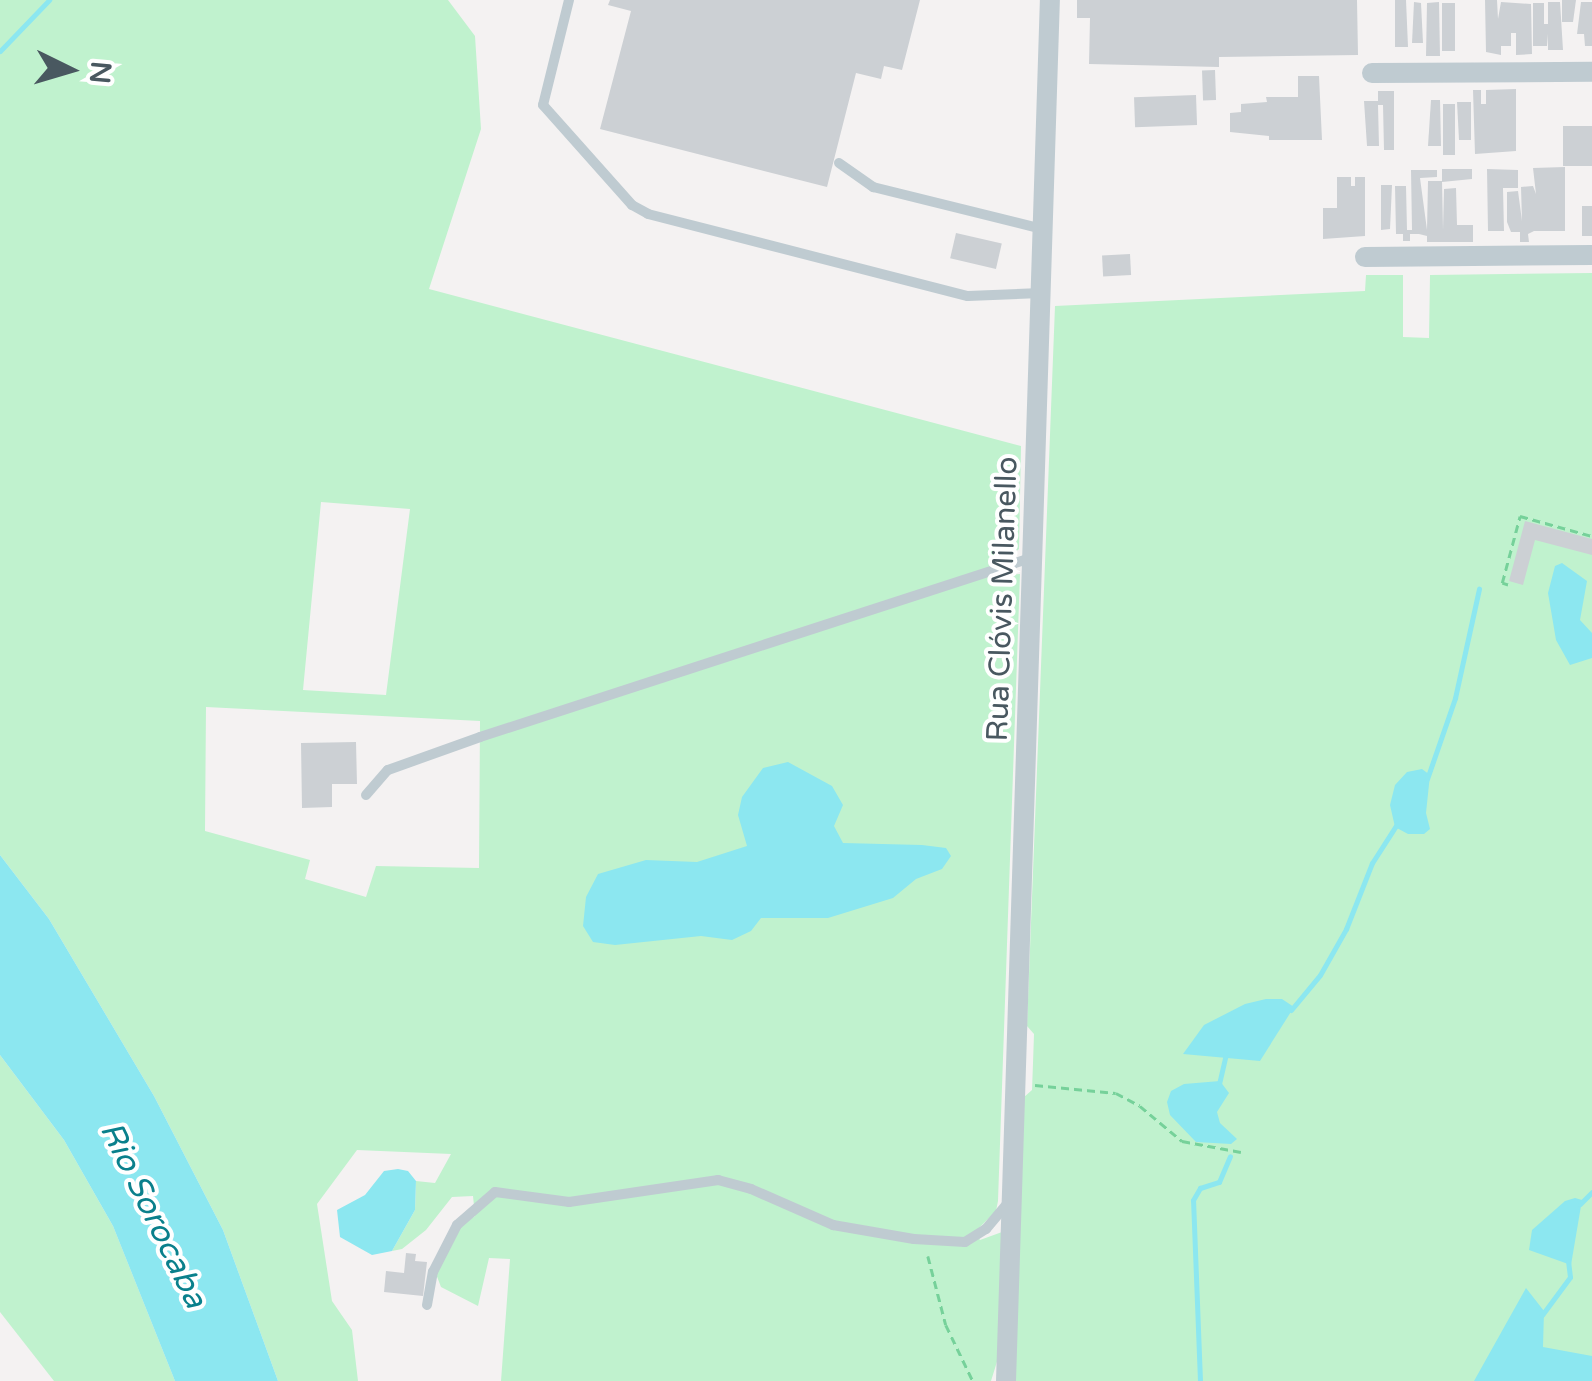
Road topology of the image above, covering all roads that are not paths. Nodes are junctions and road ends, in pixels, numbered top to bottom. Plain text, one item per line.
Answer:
1 (569, 0) edge
2 (1050, 0) edge
3 (1592, 72) edge
4 (1372, 73) dead end
5 (839, 163) dead end
6 (1044, 229) junction
7 (1592, 255) edge
8 (1366, 257) dead end
9 (1042, 292) junction
10 (1034, 557) junction
11 (366, 795) dead end
12 (1011, 1199) junction
13 (427, 1305) dead end
14 (1003, 1376) edge

1 - 9 lane
2 - 6 street, Rua Clóvis Milanello
3 - 4 street
5 - 6 lane
6 - 9 street, Rua Clóvis Milanello
7 - 8 street
9 - 10 street, Rua Clóvis Milanello
10 - 11 lane
10 - 12 street, Rua Clóvis Milanello
12 - 13 lane
12 - 14 street, Rua Clóvis Milanello

